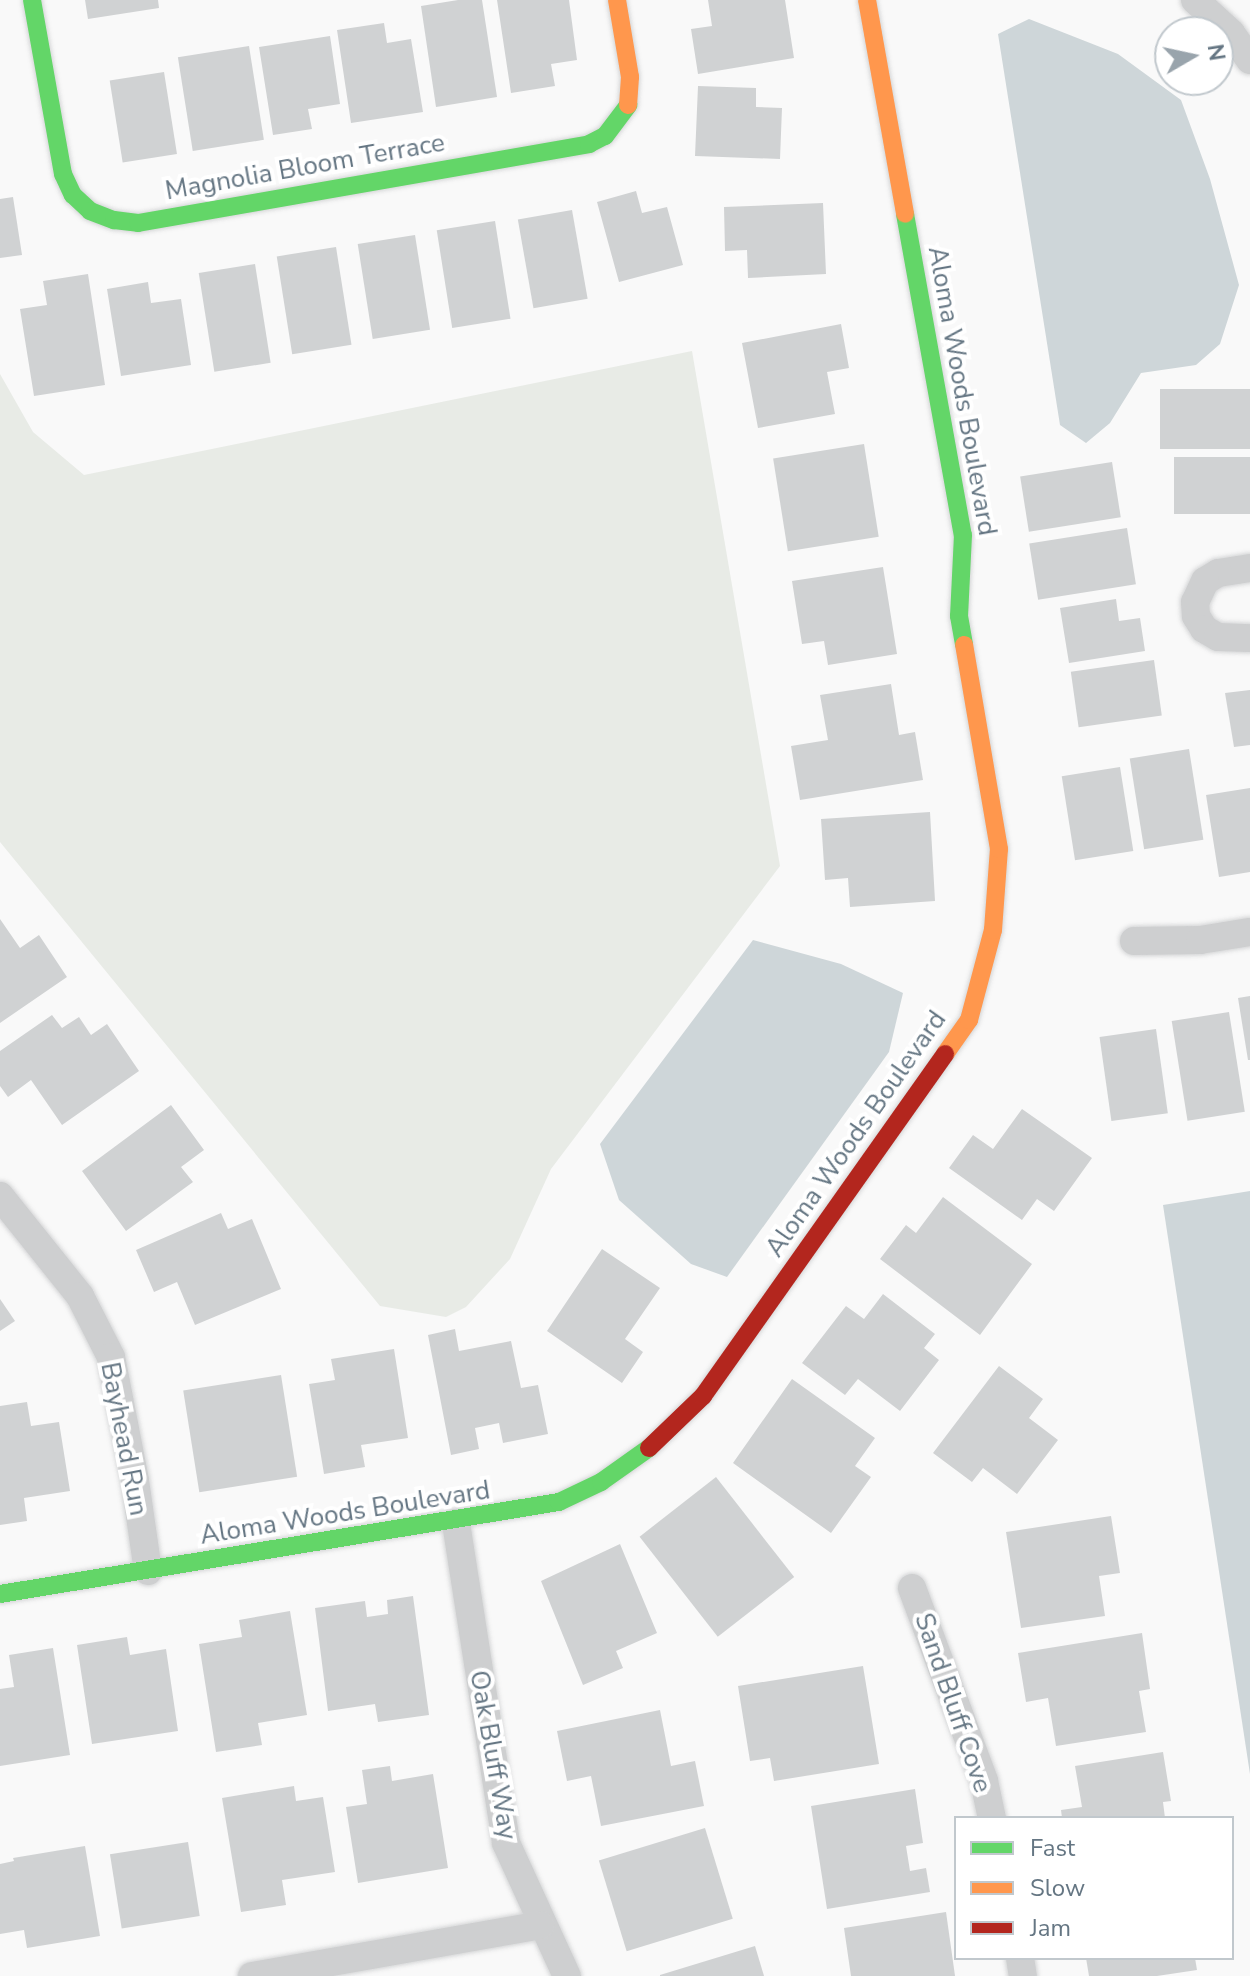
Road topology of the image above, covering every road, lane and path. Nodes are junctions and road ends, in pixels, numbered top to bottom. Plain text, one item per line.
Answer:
1 (32, 0) edge
2 (617, 0) edge
3 (867, 0) edge
4 (1195, 0) edge
5 (1240, 25) edge
6 (1250, 60) edge
7 (1250, 568) edge
8 (1250, 638) edge
9 (1250, 932) edge
10 (1134, 941) dead end
11 (0, 1196) edge
12 (456, 1523) junction
13 (148, 1571) junction
14 (912, 1588) dead end
15 (0, 1594) edge
16 (992, 1816) edge
17 (541, 1925) junction
18 (252, 1976) edge
19 (567, 1976) edge

1 - 2 street, Magnolia Bloom Terrace
3 - 12 street, Aloma Woods Boulevard
4 - 5 street
5 - 6 street
7 - 8 street
9 - 10 street
11 - 13 street, Bayhead Run
12 - 13 street, Aloma Woods Boulevard
12 - 17 street, Oak Bluff Way
13 - 15 street, Aloma Woods Boulevard
14 - 16 street, Sand Bluff Cove
17 - 18 street
17 - 19 street, Oak Bluff Way

